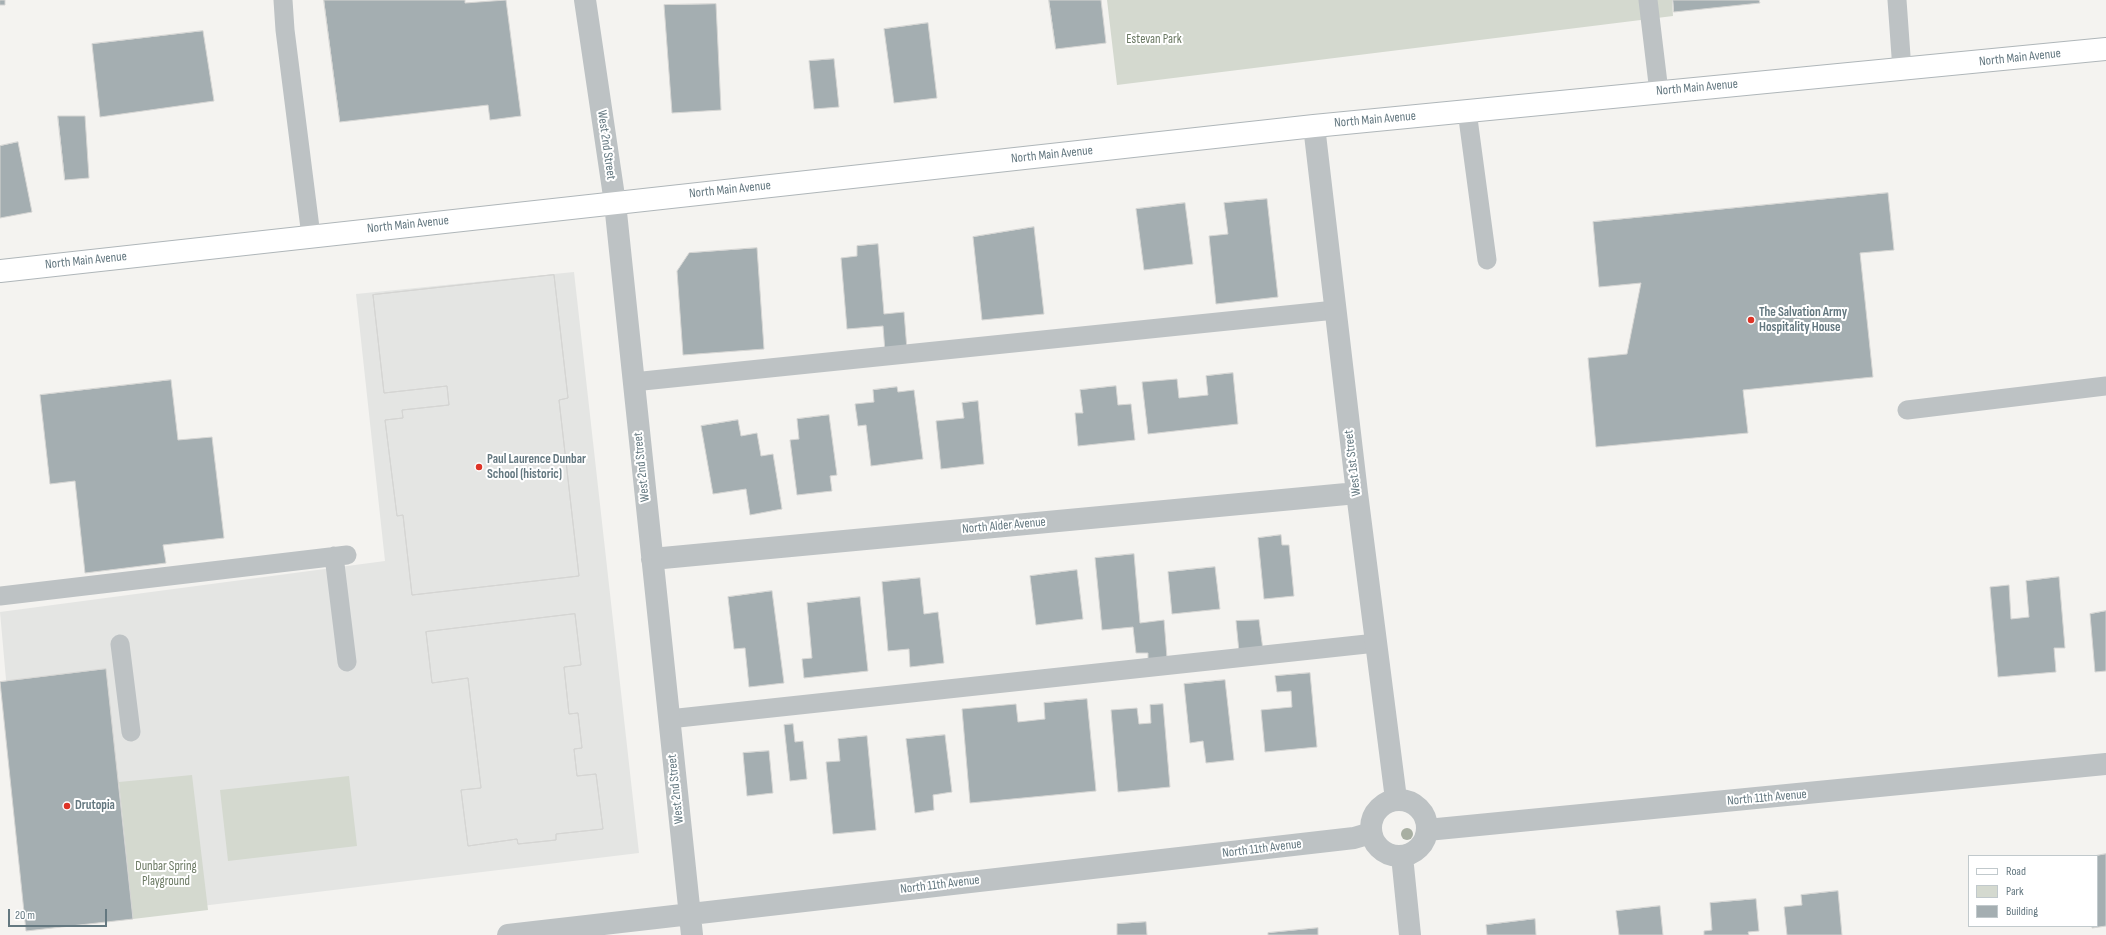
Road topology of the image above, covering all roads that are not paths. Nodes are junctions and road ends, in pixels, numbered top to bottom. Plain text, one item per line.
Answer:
1 (283, 0) edge
2 (585, 0) edge
3 (1648, 0) edge
4 (1897, 0) edge
5 (2106, 49) edge
6 (1902, 70) junction
7 (1659, 92) junction
8 (1467, 111) junction
9 (1314, 126) junction
10 (614, 203) junction
11 (311, 236) junction
12 (1487, 260) dead end
13 (0, 271) edge
14 (1335, 310) junction
15 (633, 382) junction
16 (2106, 386) edge
17 (1907, 410) dead end
18 (1357, 493) junction
19 (652, 560) junction
20 (0, 596) edge
21 (1376, 643) junction
22 (120, 644) dead end
23 (347, 662) dead end
24 (669, 719) junction
25 (131, 732) dead end
26 (2106, 764) edge
27 (1396, 799) junction
28 (1427, 830) junction
29 (1371, 833) junction
30 (1402, 856) junction
31 (691, 924) edge
32 (508, 935) edge
33 (1410, 935) edge

1 - 11 lane
2 - 10 street, West 2nd Street
3 - 7 lane
4 - 6 lane
5 - 6 main road, North Main Avenue
6 - 7 main road, North Main Avenue
7 - 8 main road, North Main Avenue
8 - 9 main road, North Main Avenue
8 - 12 lane
9 - 10 main road, North Main Avenue
9 - 14 street, West 1st Street
10 - 11 main road, North Main Avenue
10 - 15 street, West 2nd Street
11 - 13 main road, North Main Avenue
14 - 15 lane
14 - 18 street, West 1st Street
15 - 19 street, West 2nd Street
16 - 17 lane
18 - 19 street, North Alder Avenue
18 - 21 street, West 1st Street
19 - 24 street, West 2nd Street
20 - 23 lane
21 - 24 lane
21 - 27 street, West 1st Street
22 - 25 lane
24 - 31 street, West 2nd Street
26 - 28 street, North 11th Avenue
27 - 28 street
27 - 29 street
28 - 30 street
29 - 30 street
29 - 31 street, North 11th Avenue
30 - 33 street
31 - 32 street, North 11th Avenue

